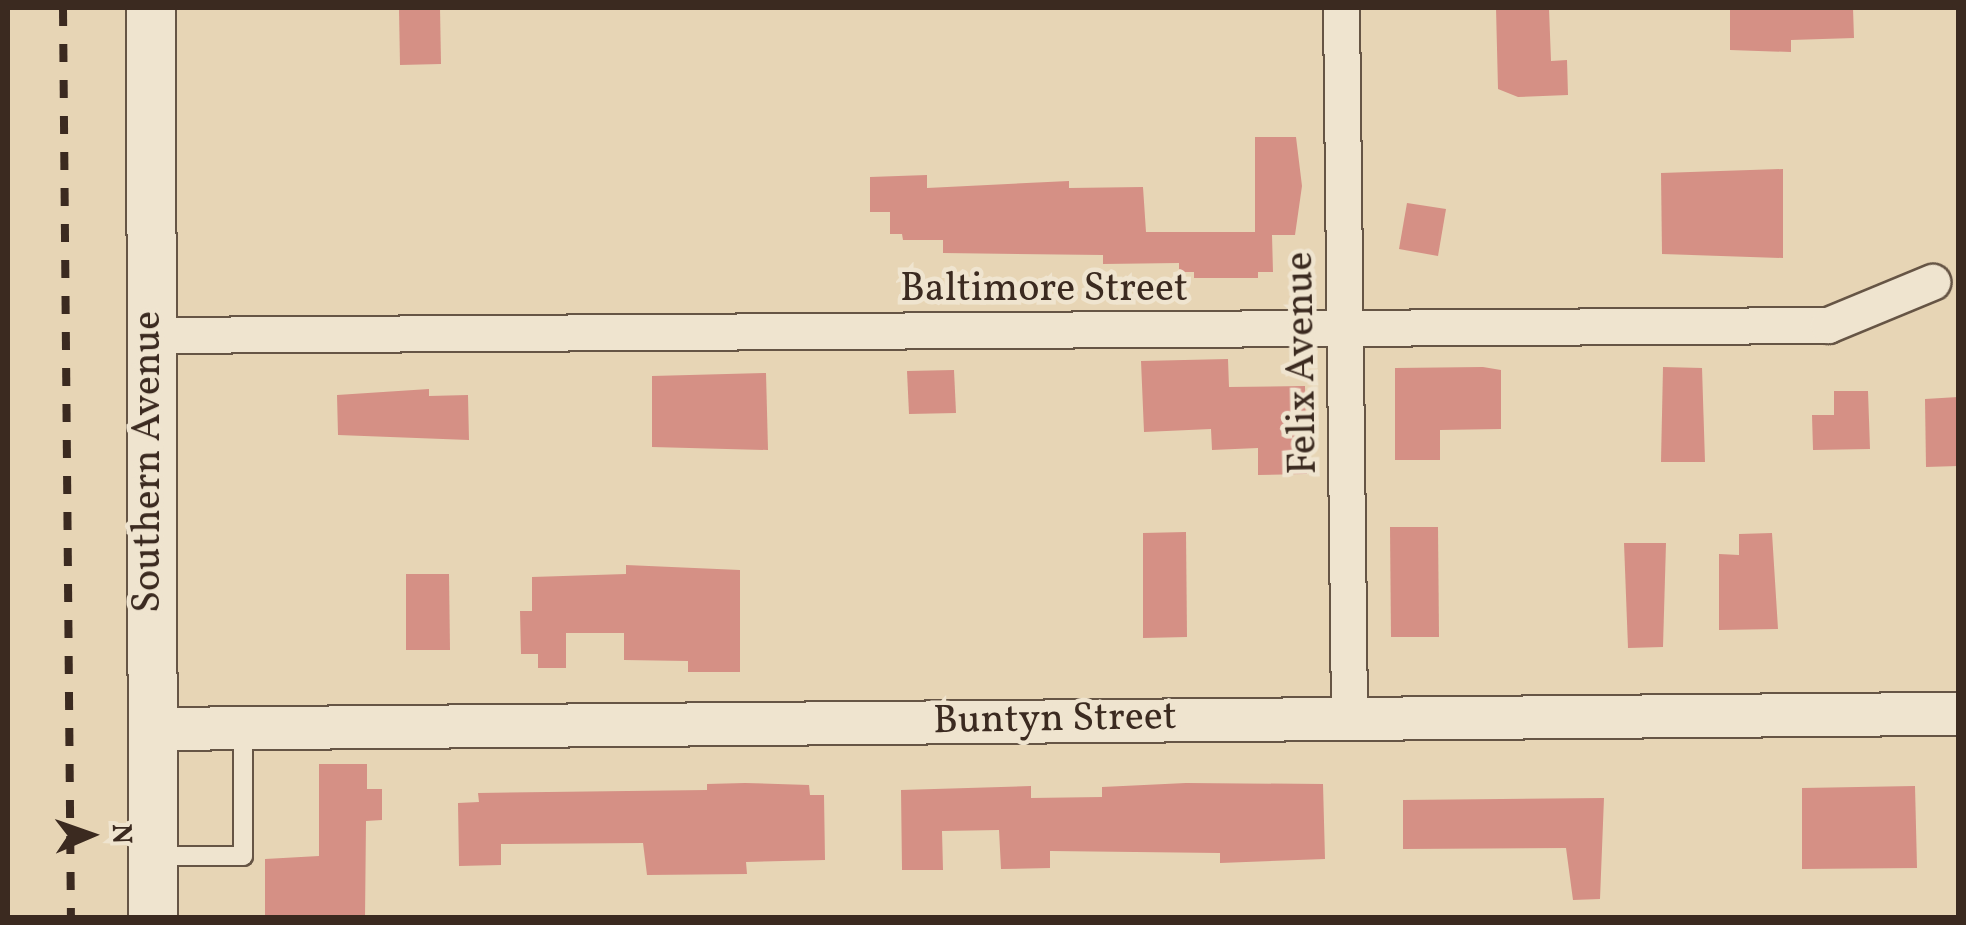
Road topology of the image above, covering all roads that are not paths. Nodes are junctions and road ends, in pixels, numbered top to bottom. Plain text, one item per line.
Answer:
1 (151, 8) edge
2 (1342, 8) edge
3 (1932, 282) dead end
4 (1346, 332) junction
5 (148, 335) junction
6 (1958, 714) edge
7 (1350, 717) junction
8 (243, 728) junction
9 (151, 730) junction
10 (152, 856) junction
11 (153, 918) edge

1 - 5 main road, Southern Avenue
2 - 4 street, Felix Avenue
3 - 4 street, Baltimore Street
4 - 5 street, Baltimore Street
4 - 7 street, Felix Avenue
5 - 9 main road, Southern Avenue
6 - 7 street, Buntyn Street
7 - 8 street, Buntyn Street
8 - 9 street, Buntyn Street
8 - 10 lane
9 - 10 main road, Southern Avenue
10 - 11 main road, Southern Avenue

